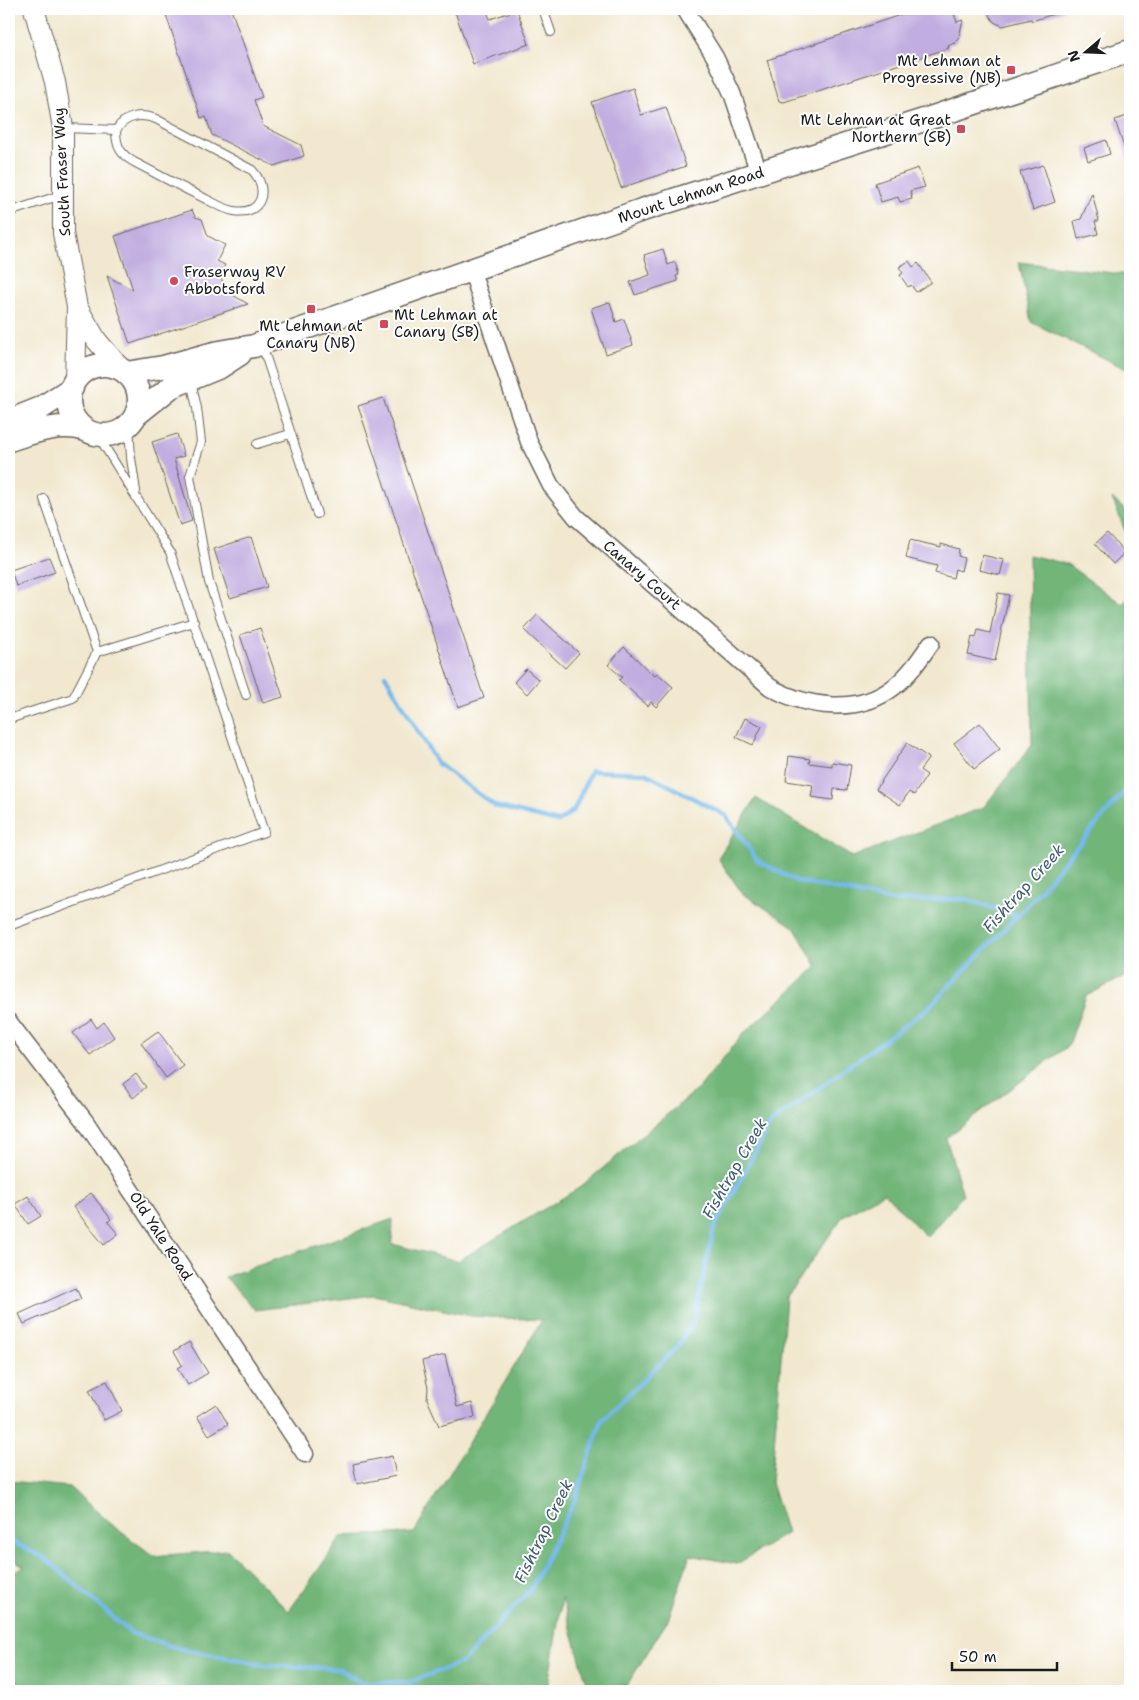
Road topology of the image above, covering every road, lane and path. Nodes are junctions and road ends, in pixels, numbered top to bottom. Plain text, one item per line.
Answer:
1 (34, 9) edge
2 (543, 9) edge
3 (685, 9) edge
4 (551, 32) dead end
5 (1130, 51) edge
6 (63, 128) junction
7 (116, 130) junction
8 (759, 173) junction
9 (61, 196) junction
10 (9, 212) edge
11 (471, 269) junction
12 (77, 307) junction
13 (258, 344) junction
14 (124, 371) junction
15 (190, 379) junction
16 (73, 384) junction
17 (132, 420) junction
18 (9, 421) edge
19 (92, 432) junction
20 (290, 434) junction
21 (9, 440) edge
22 (257, 444) dead end
23 (137, 495) junction
24 (44, 499) dead end
25 (317, 514) dead end
26 (194, 622) junction
27 (931, 643) dead end
28 (98, 652) junction
29 (246, 696) dead end
30 (9, 719) edge
31 (9, 926) edge
32 (9, 1022) edge
33 (305, 1454) dead end

1 - 6 street, South Fraser Way
2 - 4 lane
3 - 8 street
5 - 8 main road, Mount Lehman Road
6 - 7 lane
6 - 9 street, South Fraser Way
7 - 7 lane
8 - 11 main road, Mount Lehman Road
9 - 10 lane
9 - 12 street, South Fraser Way
11 - 13 main road, Mount Lehman Road
11 - 27 street, Canary Court
12 - 14 street, South Fraser Way
12 - 16 street, South Fraser Way
13 - 14 main road, Mount Lehman Road
13 - 15 main road, Mount Lehman Road
13 - 20 lane
14 - 16 main road
14 - 17 main road
15 - 17 main road, Mount Lehman Road
15 - 29 lane
16 - 18 main road
16 - 19 main road
17 - 19 main road
17 - 23 lane
19 - 21 main road
19 - 23 lane
20 - 22 lane
20 - 25 lane
23 - 26 lane
24 - 28 lane
26 - 28 lane
26 - 31 lane
28 - 30 lane
32 - 33 street, Old Yale Road

